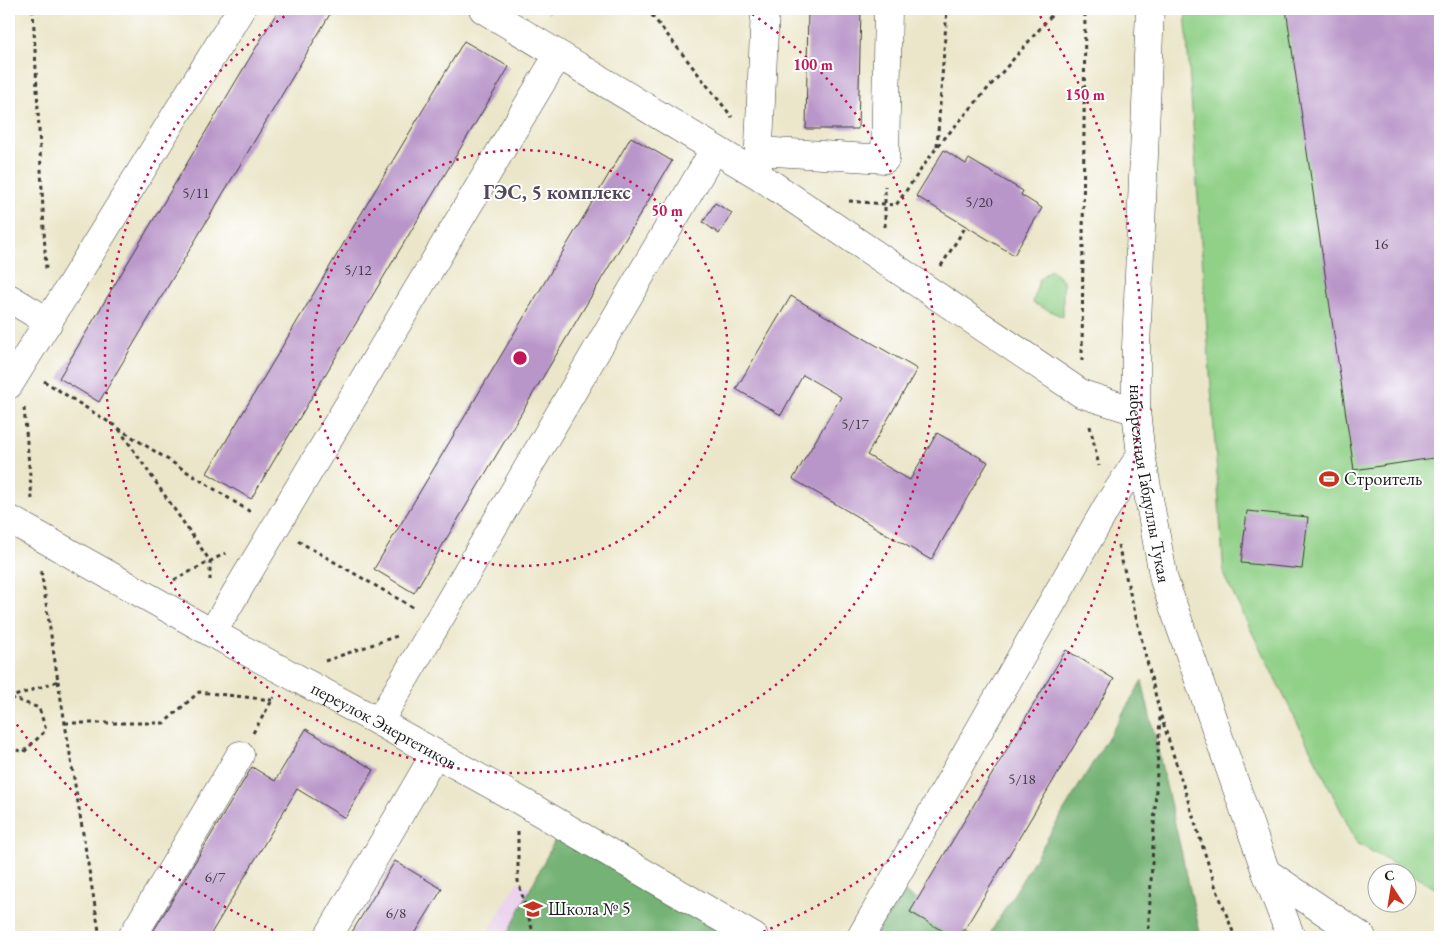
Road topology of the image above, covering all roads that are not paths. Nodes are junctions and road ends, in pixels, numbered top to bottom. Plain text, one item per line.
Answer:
1 (241, 9) edge
2 (483, 9) edge
3 (765, 9) edge
4 (888, 9) edge
5 (1150, 9) edge
6 (558, 55) junction
7 (714, 150) junction
8 (758, 163) junction
9 (9, 298) edge
10 (49, 322) junction
11 (15, 376) edge
12 (1136, 411) junction
13 (1141, 455) junction
14 (9, 519) edge
15 (212, 633) junction
16 (379, 722) junction
17 (435, 754) junction
18 (240, 755) road end
19 (1266, 872) junction
20 (132, 937) edge
21 (328, 937) edge
22 (754, 937) edge
23 (861, 937) edge
24 (1290, 937) edge
25 (1362, 937) edge

1 - 10 street
2 - 6 street
3 - 8 street
4 - 8 street
5 - 12 street, набережная Габдуллы Тукая
6 - 7 street
6 - 15 street
7 - 8 street
7 - 16 street
8 - 12 street
9 - 10 street
10 - 11 street
12 - 13 street, набережная Габдуллы Тукая
13 - 19 street, набережная Габдуллы Тукая
13 - 23 street
14 - 15 street, переулок Энергетиков
15 - 16 street, переулок Энергетиков
16 - 17 street, переулок Энергетиков
17 - 21 street
17 - 22 street, переулок Энергетиков
18 - 20 street
19 - 24 street, набережная Габдуллы Тукая
19 - 25 street

